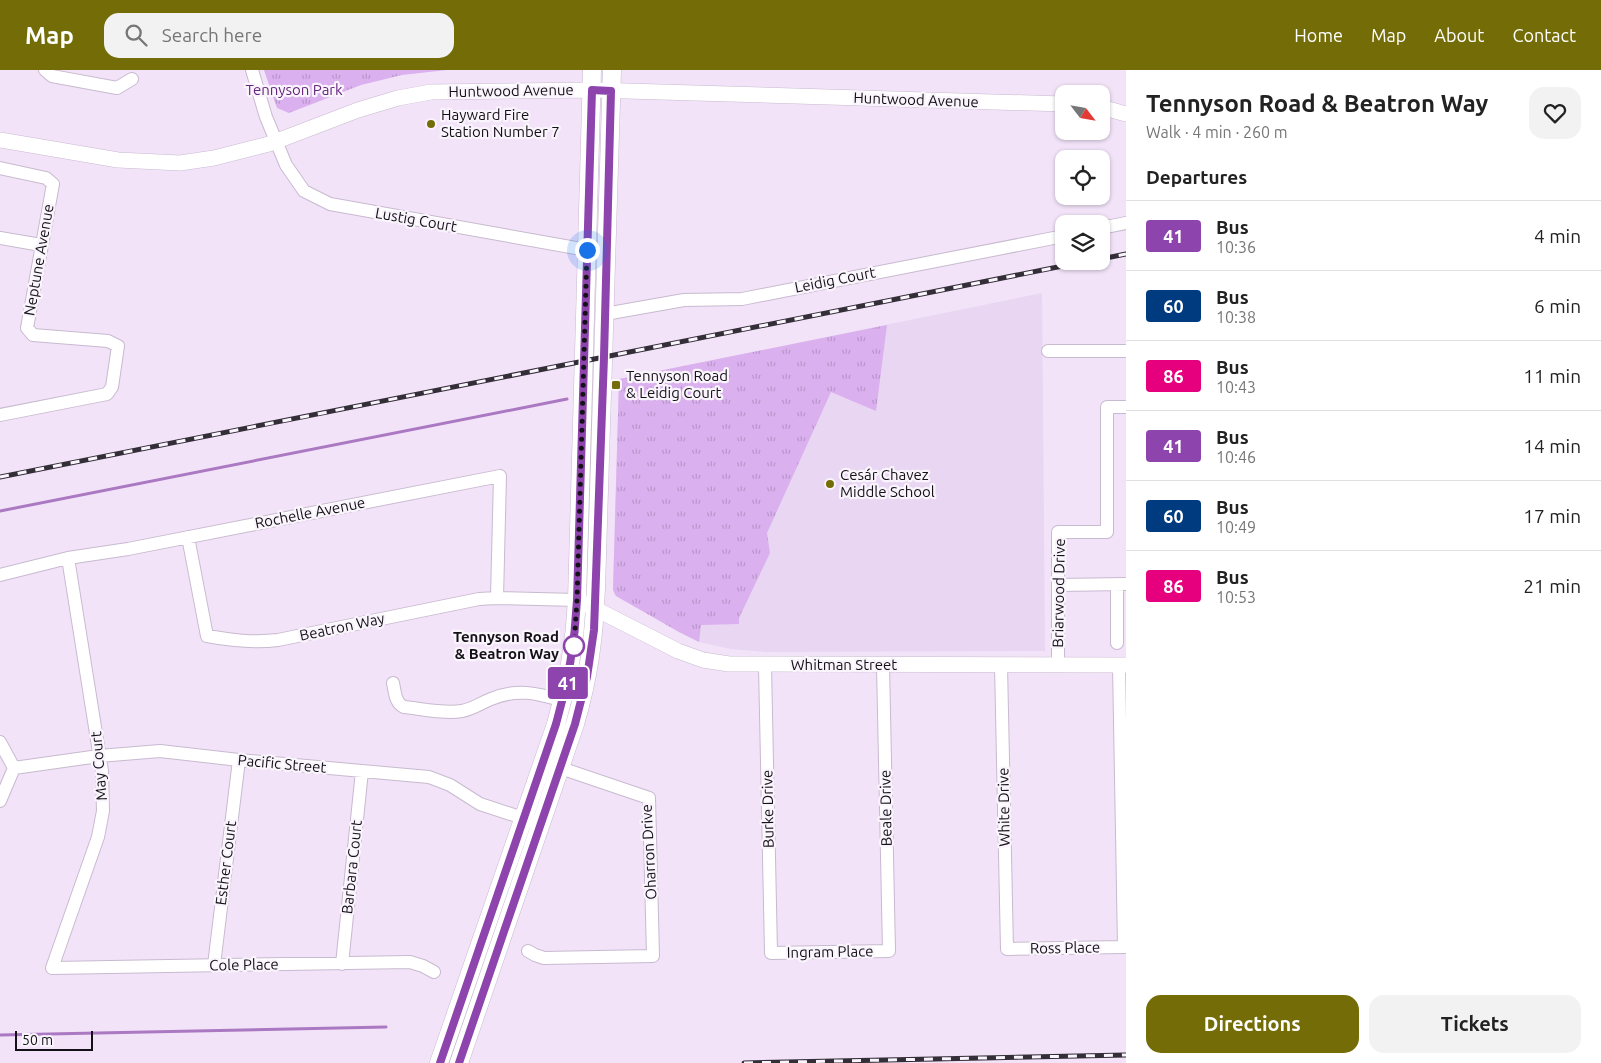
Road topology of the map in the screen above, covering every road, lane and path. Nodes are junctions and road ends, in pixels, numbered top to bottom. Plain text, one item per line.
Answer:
1 (45, 70) edge
2 (252, 70) edge
3 (592, 70) edge
4 (612, 70) edge
5 (132, 79) dead end
6 (592, 90) junction
7 (611, 91) junction
8 (1055, 104) edge
9 (1110, 110) edge
10 (1126, 114) edge
11 (0, 140) edge
12 (277, 142) junction
13 (0, 168) edge
14 (1126, 223) edge
15 (1110, 226) edge
16 (0, 238) edge
17 (1055, 238) edge
18 (41, 245) junction
19 (587, 250) junction
20 (605, 314) junction
21 (1048, 352) dead end
22 (1126, 352) edge
23 (1126, 407) edge
24 (0, 414) edge
25 (188, 537) junction
26 (68, 558) junction
27 (0, 575) edge
28 (1121, 584) edge
29 (1058, 585) junction
30 (497, 598) junction
31 (577, 600) junction
32 (595, 608) junction
33 (1117, 642) dead end
34 (883, 665) junction
35 (1001, 665) junction
36 (1058, 665) junction
37 (1122, 665) edge
38 (765, 666) junction
39 (393, 683) dead end
40 (563, 701) junction
41 (0, 742) edge
42 (99, 756) junction
43 (239, 760) junction
44 (543, 762) junction
45 (14, 768) junction
46 (560, 768) junction
47 (362, 770) junction
48 (0, 801) edge
49 (523, 819) junction
50 (540, 824) junction
51 (1007, 949) joint
52 (528, 951) dead end
53 (888, 951) joint
54 (771, 953) joint
55 (342, 964) junction
56 (214, 966) junction
57 (52, 968) joint
58 (434, 972) dead end
59 (440, 1063) edge
60 (459, 1063) edge

1 - 5 street
2 - 12 street, Lustig Court
3 - 6 main road
4 - 7 main road
6 - 7 street, Huntwood Avenue
6 - 12 street, Huntwood Avenue
6 - 19 main road
7 - 8 street, Huntwood Avenue
7 - 20 main road
9 - 10 street
11 - 12 street, Huntwood Avenue
12 - 19 street, Lustig Court
13 - 18 street, Neptune Avenue
14 - 15 street
16 - 18 street
17 - 20 street, Leidig Court
18 - 24 street, Neptune Avenue
19 - 31 main road
20 - 32 main road
21 - 22 street
23 - 29 street, Briarwood Drive
25 - 26 street, Rochelle Avenue
25 - 30 street, Beatron Way
25 - 30 street, Rochelle Avenue
26 - 27 street, Rochelle Avenue
26 - 42 street, May Court
28 - 29 street
28 - 33 street
29 - 36 street, Briarwood Drive
30 - 31 street, Beatron Way
31 - 32 street, Whitman Street
31 - 40 main road
32 - 38 street, Whitman Street
32 - 46 main road
34 - 35 street, Whitman Street
34 - 38 street, Whitman Street
34 - 53 street, Beale Drive
35 - 36 street, Whitman Street
35 - 51 street, White Drive
36 - 37 street, Whitman Street
37 - 51 street, Ross Place
38 - 54 street, Burke Drive
39 - 40 street
40 - 44 main road
41 - 45 street
42 - 43 street, Pacific Street
42 - 45 street, Pacific Street
42 - 57 street, May Court
43 - 47 street, Pacific Street
43 - 56 street, Esther Court
44 - 46 street, Oharron Drive
44 - 49 main road
45 - 48 street
46 - 50 main road
46 - 52 street, Oharron Drive
47 - 49 street, Pacific Street
47 - 55 street, Barbara Court
49 - 50 street, Pacific Street
49 - 59 main road
50 - 60 main road
53 - 54 street, Ingram Place
55 - 56 street, Cole Place
55 - 58 street, Cole Place
56 - 57 street, Cole Place

